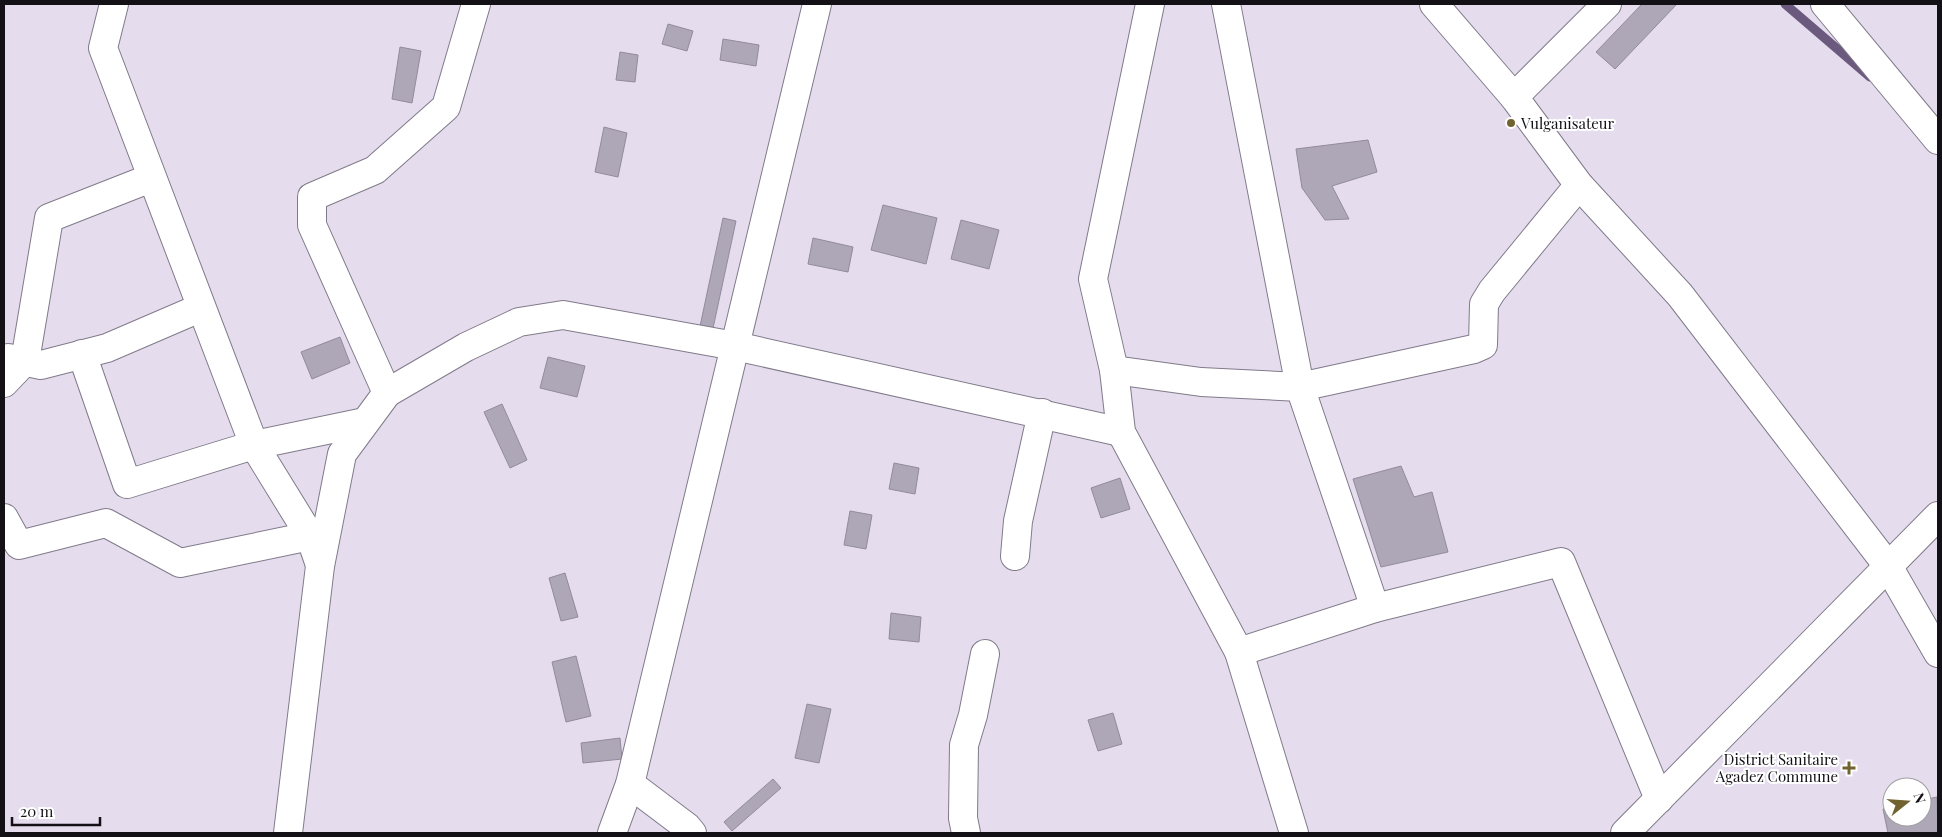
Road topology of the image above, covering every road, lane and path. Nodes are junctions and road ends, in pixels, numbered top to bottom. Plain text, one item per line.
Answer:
1 (114, 4) edge
2 (476, 4) edge
3 (817, 4) edge
4 (1150, 4) edge
5 (1226, 4) edge
6 (1434, 4) edge
7 (1607, 4) edge
8 (1825, 4) edge
9 (1514, 97) junction
10 (1938, 140) edge
11 (152, 178) junction
12 (1579, 185) junction
13 (200, 308) junction
14 (735, 346) junction
15 (82, 354) junction
16 (14, 359) edge
17 (1114, 370) junction
18 (4, 383) edge
19 (1300, 387) junction
20 (387, 392) junction
21 (1042, 413) junction
22 (365, 422) junction
23 (1122, 432) junction
24 (254, 445) junction
25 (127, 484) junction
26 (1938, 516) edge
27 (4, 518) edge
28 (106, 522) junction
29 (310, 536) junction
30 (1015, 556) dead end
31 (320, 566) junction
32 (1888, 566) junction
33 (1375, 608) junction
34 (1239, 652) junction
35 (985, 654) dead end
36 (1938, 654) edge
37 (630, 784) junction
38 (1659, 799) junction
39 (288, 833) edge
40 (612, 833) edge
41 (692, 833) edge
42 (966, 833) edge
43 (1294, 833) edge
44 (1625, 833) edge

1 - 11 street
2 - 20 street
3 - 14 street
4 - 17 street
5 - 19 street
6 - 9 street
7 - 9 street
8 - 10 street
9 - 12 street
11 - 13 street
11 - 16 street
12 - 19 street
12 - 32 street
13 - 15 street
13 - 24 street
14 - 20 street
14 - 21 street
14 - 37 street
15 - 16 street
15 - 25 street
16 - 18 street
17 - 19 street
17 - 23 street
19 - 33 street
20 - 22 street
21 - 23 street
21 - 30 street
22 - 24 street
22 - 31 street
23 - 34 street
24 - 25 street
24 - 29 street
25 - 28 street
26 - 32 street
27 - 28 street
28 - 29 street
29 - 31 street
31 - 39 street
32 - 36 street
32 - 38 street
33 - 34 street
33 - 38 street
34 - 43 street
35 - 42 street
37 - 40 street
37 - 41 street
38 - 44 street

